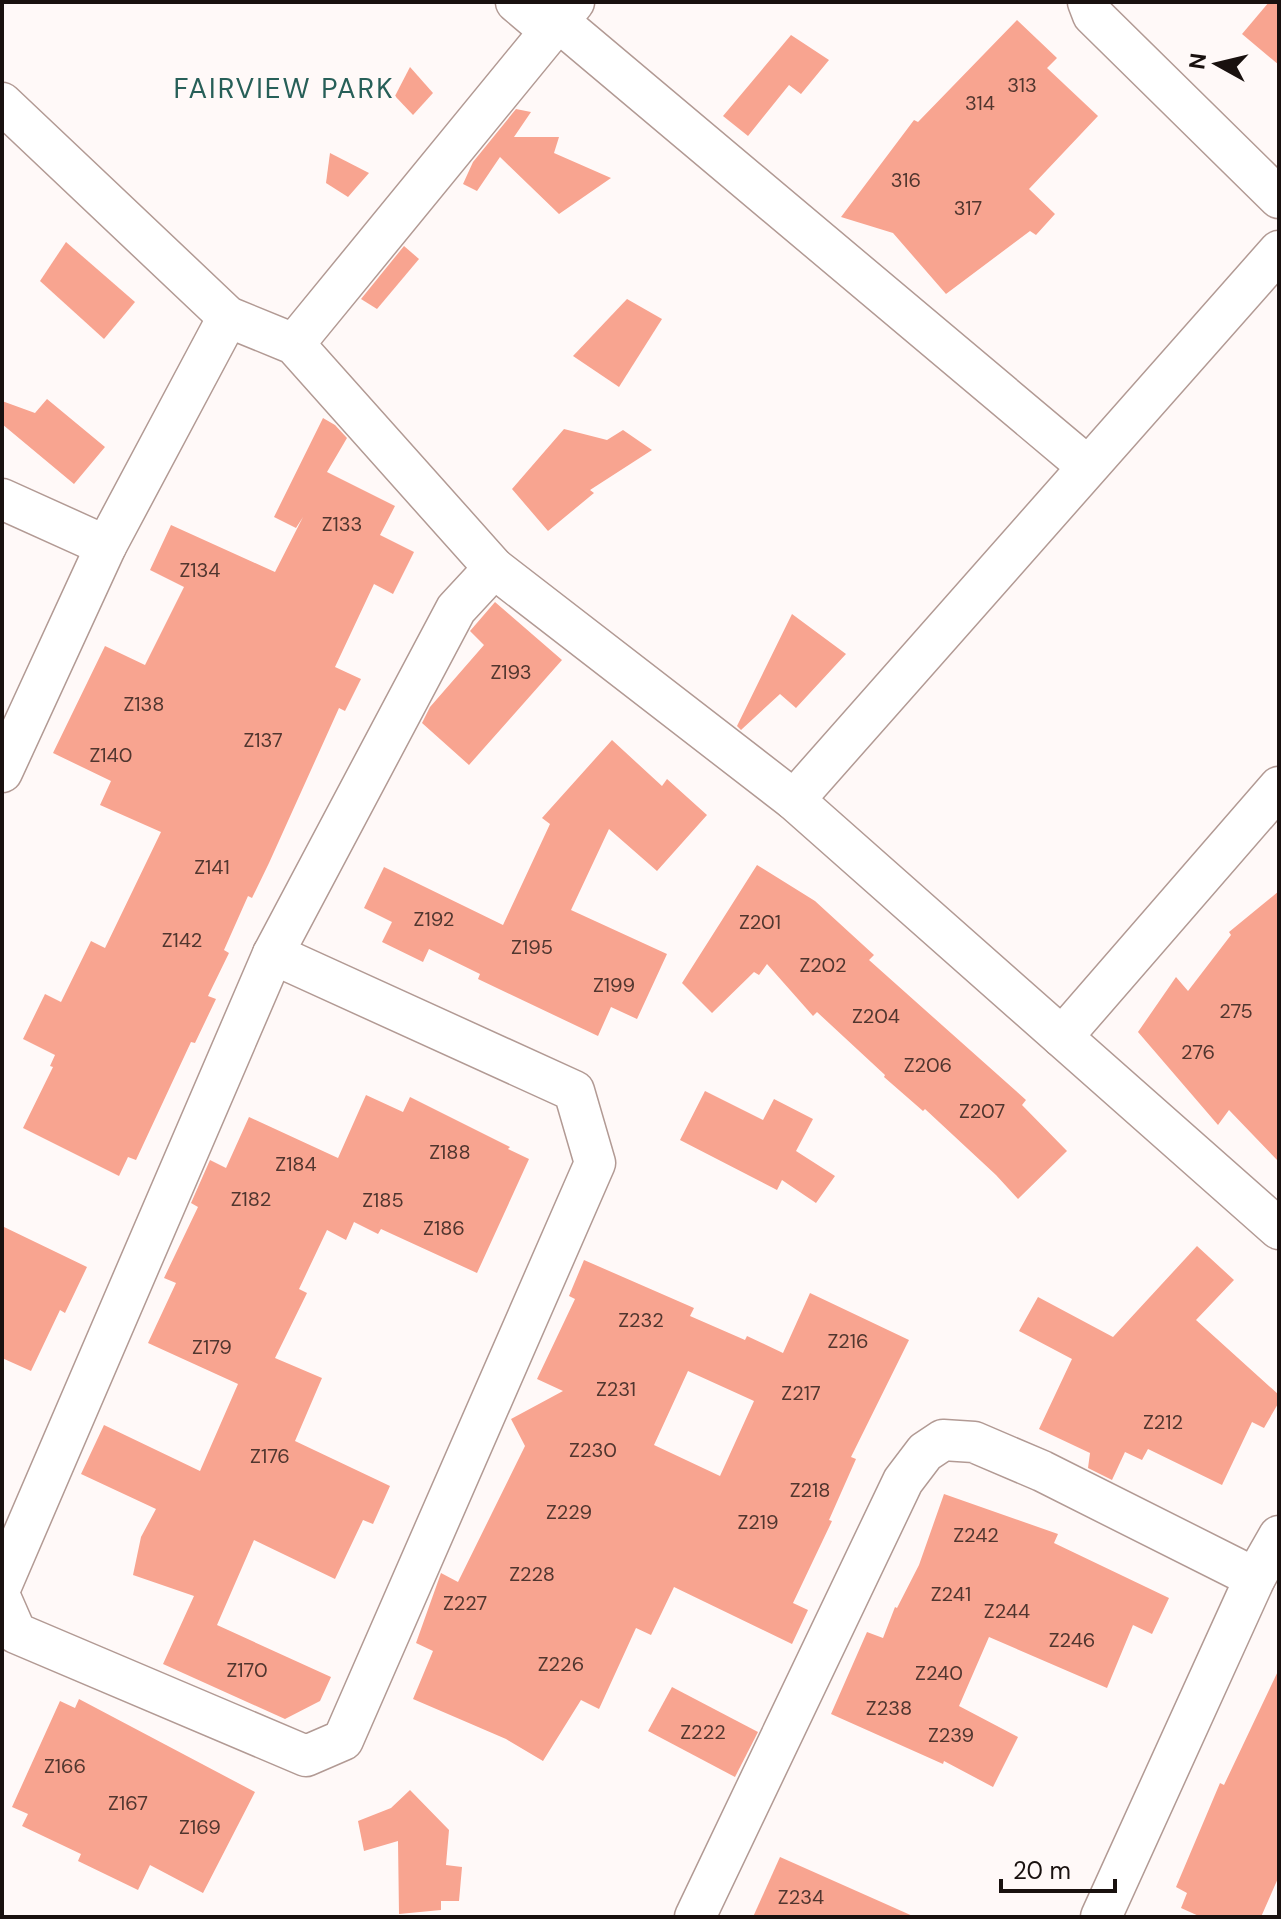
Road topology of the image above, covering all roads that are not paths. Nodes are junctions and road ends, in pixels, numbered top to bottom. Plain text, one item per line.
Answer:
1 (516, 2) edge
2 (1088, 2) edge
3 (560, 18) edge
4 (2, 103) edge
5 (1279, 198) edge
6 (1279, 251) edge
7 (228, 317) junction
8 (294, 344) junction
9 (1087, 466) junction
10 (2, 499) edge
11 (106, 546) junction
12 (494, 568) junction
13 (2, 772) edge
14 (1279, 787) edge
15 (794, 800) junction
16 (273, 954) junction
17 (1062, 1037) junction
18 (1279, 1229) edge
19 (1279, 1536) edge
20 (1255, 1578) junction
21 (2, 1584) edge
22 (2, 1601) edge
23 (695, 1917) edge
24 (1101, 1917) edge

1 - 3 street
2 - 5 street
3 - 8 street
3 - 9 street
4 - 7 street
6 - 9 street
7 - 8 street
7 - 11 street
8 - 12 street
9 - 15 street
10 - 11 street
11 - 13 street
12 - 15 street
12 - 16 street
14 - 17 street
15 - 17 street
16 - 21 street
16 - 22 street
17 - 18 street
19 - 20 street
20 - 23 street
20 - 24 street

